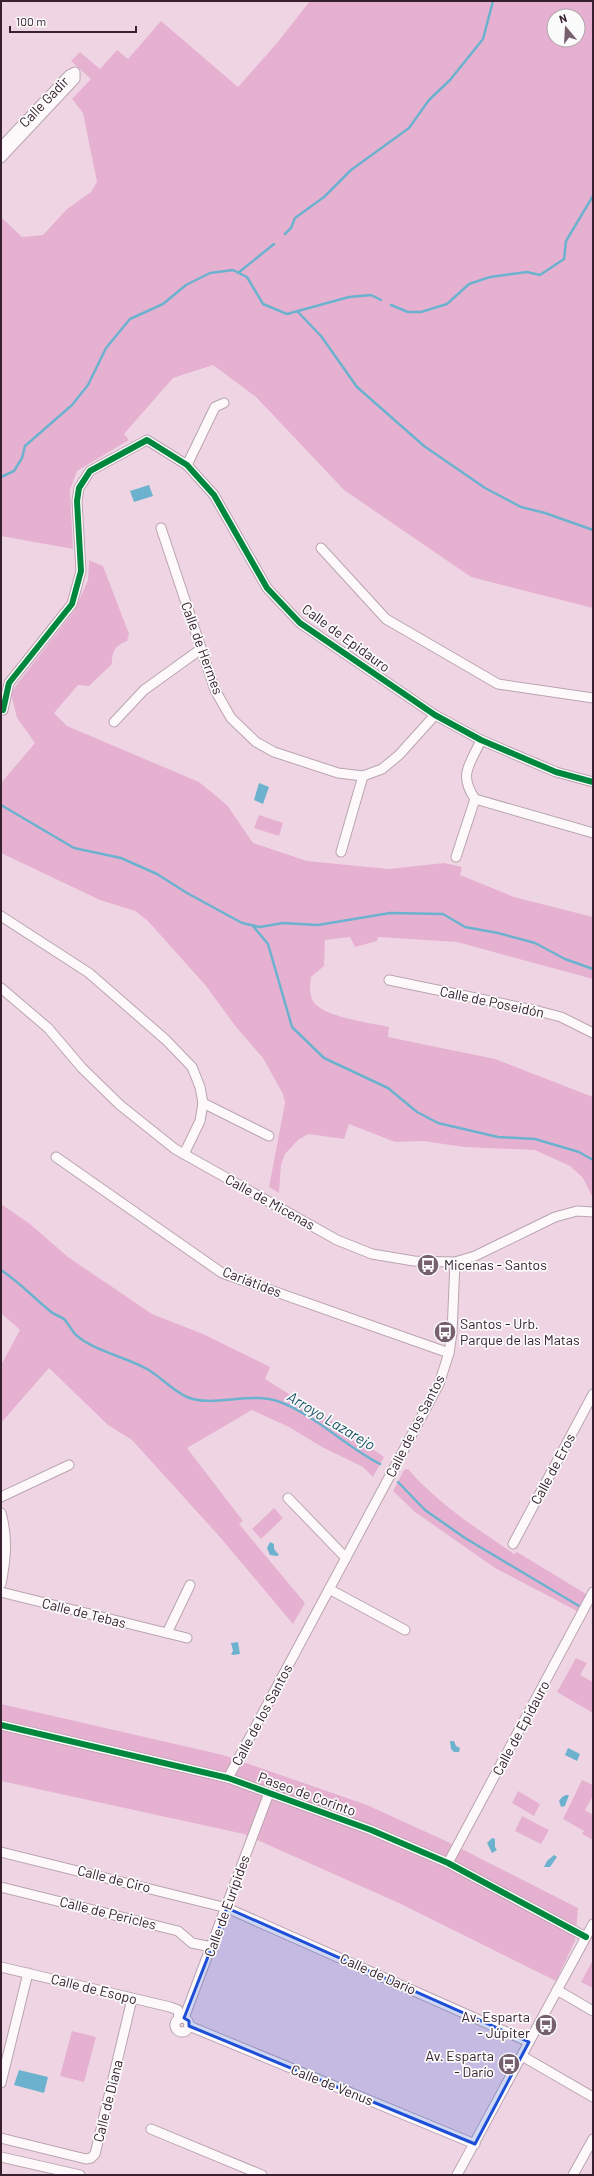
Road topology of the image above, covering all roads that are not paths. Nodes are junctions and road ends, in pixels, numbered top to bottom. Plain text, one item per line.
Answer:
1 (1, 147) edge
2 (1, 158) edge
3 (224, 403) dead end
4 (187, 465) junction
5 (161, 528) dead end
6 (321, 548) dead end
7 (201, 649) junction
8 (593, 698) edge
9 (3, 710) dead end
10 (435, 715) junction
11 (114, 722) dead end
12 (481, 740) junction
13 (363, 776) junction
14 (593, 782) edge
15 (475, 799) junction
16 (593, 833) edge
17 (341, 852) dead end
18 (456, 858) dead end
19 (1, 916) edge
20 (389, 980) dead end
21 (1, 988) edge
22 (593, 1033) edge
23 (203, 1102) junction
24 (269, 1136) dead end
25 (184, 1154) junction
26 (56, 1157) dead end
27 (593, 1212) edge
28 (455, 1262) junction
29 (449, 1352) junction
30 (593, 1394) edge
31 (69, 1465) dead end
32 (1, 1496) edge
33 (288, 1498) dead end
34 (1, 1513) edge
35 (513, 1544) dead end
36 (346, 1558) junction
37 (1, 1584) edge
38 (190, 1585) dead end
39 (329, 1589) junction
40 (1, 1592) edge
41 (593, 1592) edge
42 (405, 1630) dead end
43 (167, 1633) junction
44 (187, 1638) dead end
45 (1, 1725) edge
46 (228, 1778) junction
47 (269, 1793) junction
48 (1, 1852) edge
49 (448, 1863) junction
50 (1, 1887) edge
51 (227, 1908) junction
52 (593, 1924) edge
53 (586, 1937) junction
54 (211, 1947) junction
55 (1, 1967) edge
56 (28, 1973) junction
57 (557, 1990) junction
58 (132, 1999) junction
59 (593, 2011) edge
60 (184, 2021) junction
61 (529, 2042) junction
62 (522, 2056) junction
63 (1, 2083) edge
64 (593, 2097) edge
65 (151, 2129) dead end
66 (1, 2138) edge
67 (593, 2139) edge
68 (475, 2144) junction
69 (1, 2156) edge
70 (80, 2175) edge
71 (262, 2175) edge
72 (457, 2175) edge
73 (573, 2175) edge

1 - 2 street, Calle Gadir
3 - 4 street
4 - 9 street, Calle de Epidauro
4 - 10 street, Calle de Epidauro
5 - 7 street, Calle de Hermes
6 - 8 street
7 - 11 street
7 - 13 street, Calle de Hermes
10 - 12 street, Calle de Epidauro
10 - 13 street, Calle de Hermes
12 - 14 street, Calle de Epidauro
12 - 15 street
13 - 17 street
15 - 16 street
15 - 18 street
19 - 23 street
20 - 22 street, Calle de Poseidón
21 - 25 street, Calle de Micenas
23 - 24 street
23 - 25 street
25 - 28 street, Calle de Micenas
26 - 29 street, Cariátides
27 - 28 street, Calle de Micenas
28 - 29 street, Calle de los Santos
29 - 36 street, Calle de los Santos
30 - 35 street, Calle de Eros
31 - 32 street
33 - 36 street
34 - 37 street
36 - 39 street, Calle de los Santos
38 - 43 street
39 - 42 street
39 - 46 street, Calle de los Santos
40 - 43 street, Calle de Tebas
41 - 49 street, Calle de Epidauro
43 - 44 street, Calle de Tebas
45 - 46 street, Paseo de Corinto
46 - 47 street, Paseo de Corinto
47 - 49 street, Paseo de Corinto
47 - 51 street, Calle de Eurípides
48 - 51 street, Calle de Ciro
49 - 53 street, Paseo de Corinto
50 - 54 street, Calle de Pericles
51 - 54 street, Calle de Eurípides
51 - 61 street, Calle de Darío
52 - 53 street
53 - 57 street
54 - 60 street, Calle de Eurípides
55 - 56 street, Calle de Esopo
56 - 58 street, Calle de Esopo
56 - 63 street
57 - 59 street
57 - 61 street
58 - 60 street, Calle de Esopo
58 - 66 street, Calle de Diana
60 - 68 street, Calle de Venus
61 - 62 street
62 - 64 street
62 - 68 street
65 - 71 street
67 - 73 street
68 - 72 street
69 - 70 street

